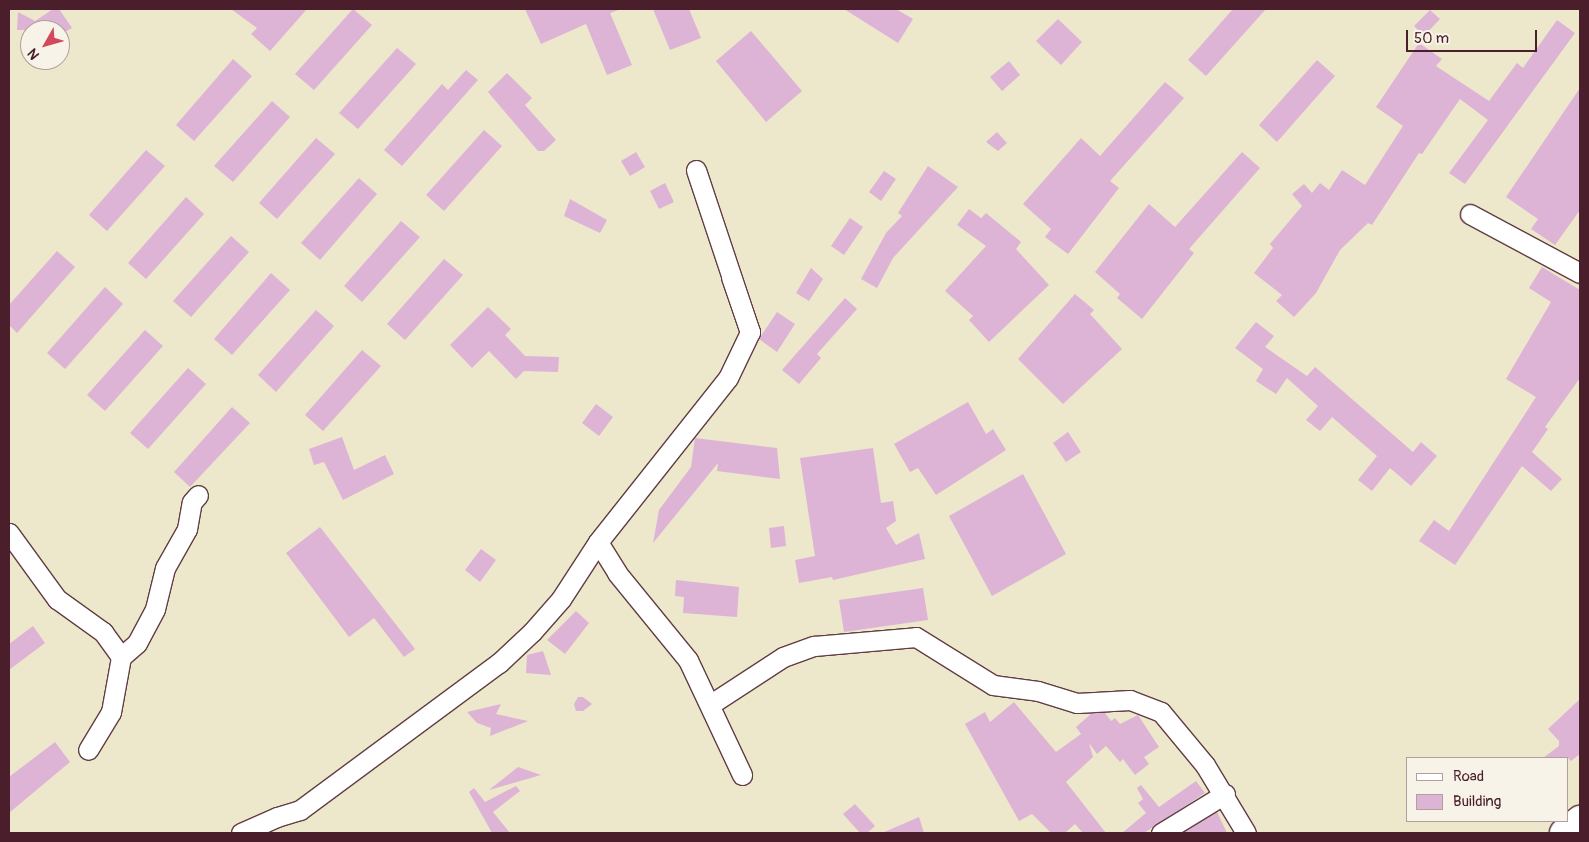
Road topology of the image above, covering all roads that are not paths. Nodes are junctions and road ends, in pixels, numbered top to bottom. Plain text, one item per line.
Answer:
1 (696, 170) dead end
2 (1470, 214) dead end
3 (1580, 273) edge
4 (731, 278) dead end
5 (750, 332) junction
6 (198, 495) dead end
7 (9, 533) edge
8 (598, 542) junction
9 (121, 657) junction
10 (710, 704) junction
11 (88, 750) dead end
12 (742, 774) dead end
13 (1225, 794) junction
14 (1580, 820) edge
15 (241, 833) edge
16 (1161, 833) edge
17 (1246, 833) edge
18 (1564, 833) edge

1 - 5 street
2 - 3 street
4 - 5 street
5 - 8 street
6 - 9 street
7 - 9 street
8 - 10 street
8 - 15 street
9 - 11 street
10 - 12 street
10 - 13 street
13 - 16 street
13 - 17 street
14 - 18 main road

